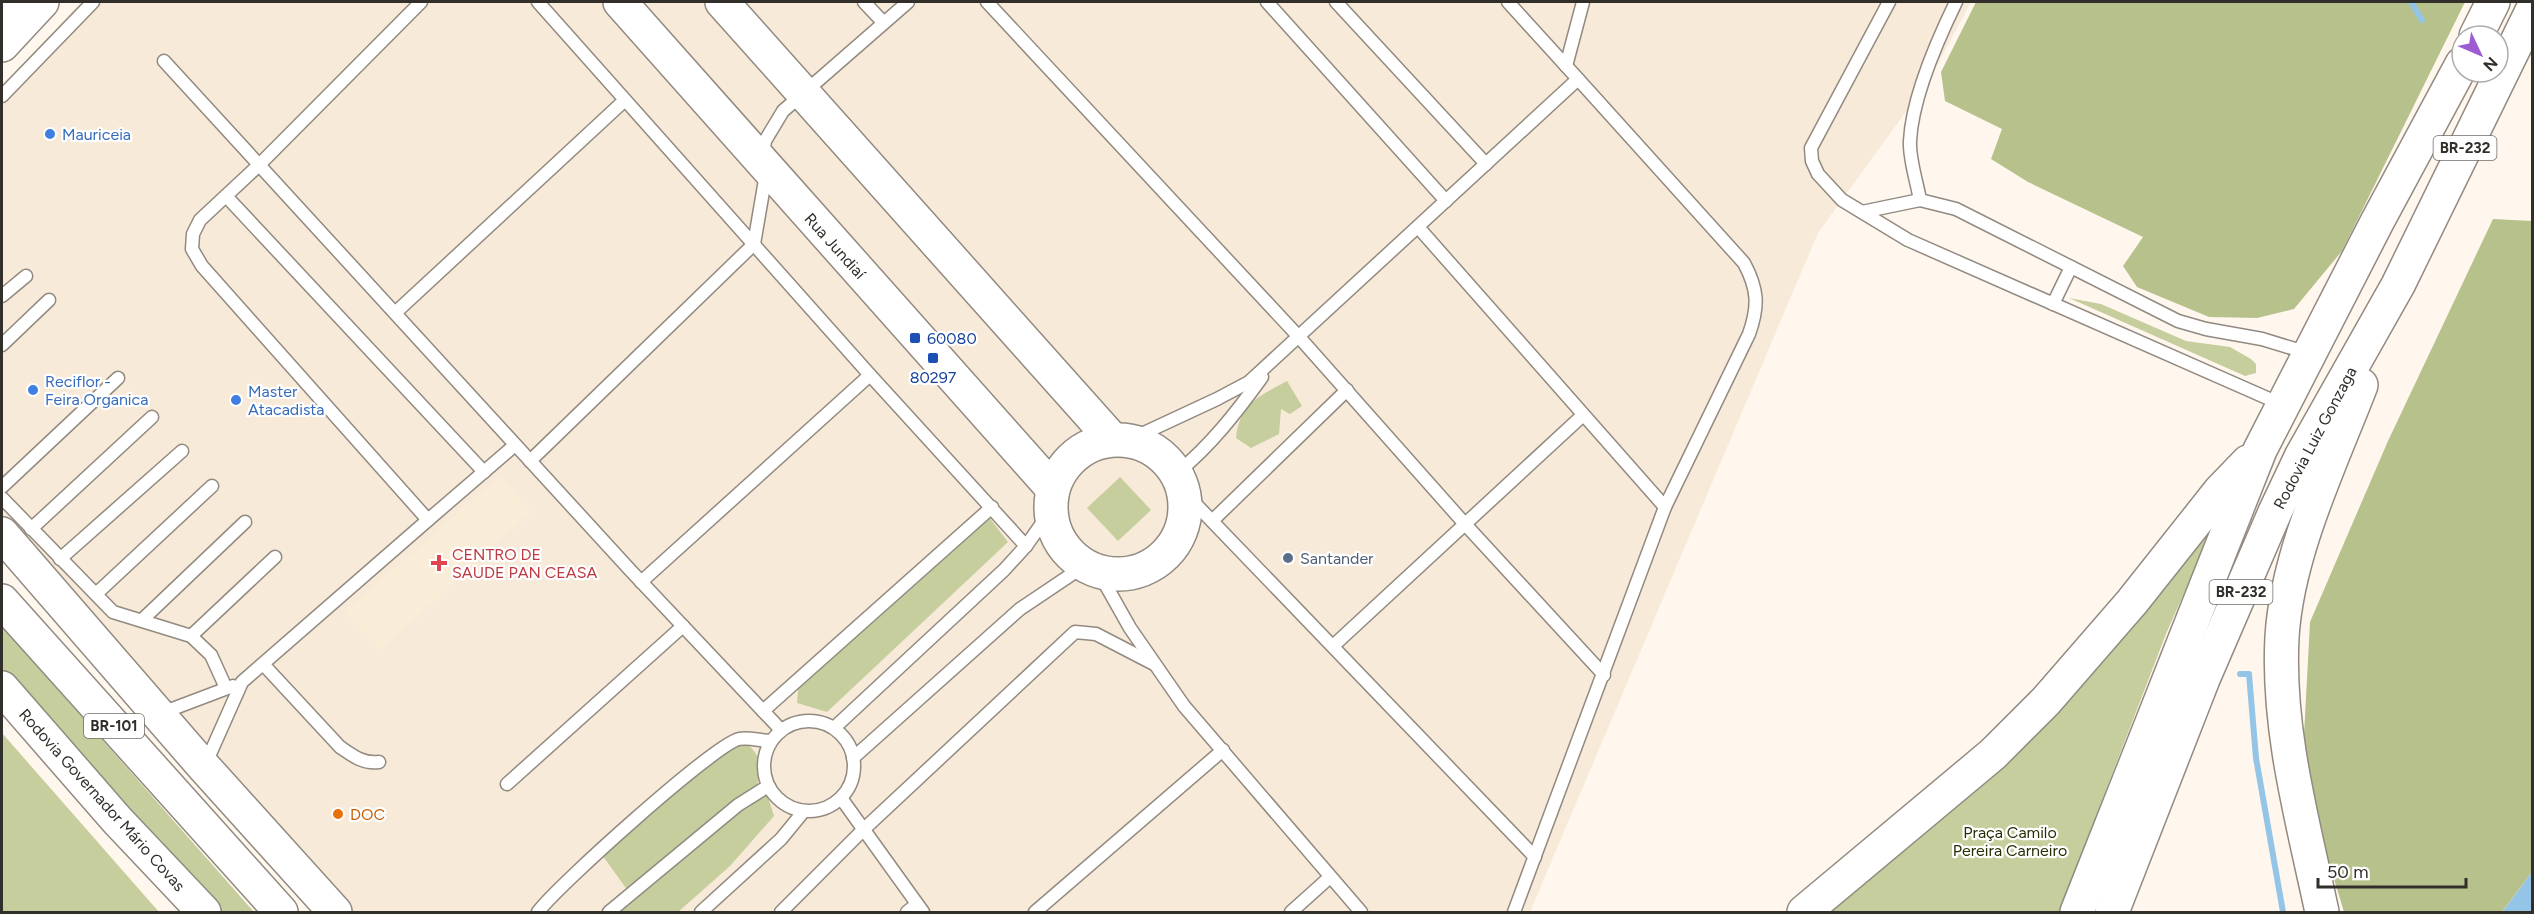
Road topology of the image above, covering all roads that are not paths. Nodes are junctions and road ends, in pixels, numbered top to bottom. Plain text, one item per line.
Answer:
1 (5, 2) edge
2 (42, 2) edge
3 (93, 2) edge
4 (421, 2) edge
5 (538, 2) edge
6 (620, 2) edge
7 (722, 2) edge
8 (864, 2) edge
9 (908, 2) edge
10 (987, 2) edge
11 (1267, 2) edge
12 (1336, 2) edge
13 (1508, 2) edge
14 (1583, 2) edge
15 (1889, 2) edge
16 (1956, 2) edge
17 (2493, 2) edge
18 (2, 5) edge
19 (2532, 10) edge
20 (883, 22) junction
21 (2482, 24) edge
22 (2, 45) edge
23 (164, 61) dead end
24 (1566, 66) junction
25 (1578, 79) junction
26 (2451, 84) edge
27 (804, 94) junction
28 (2, 96) edge
29 (625, 100) junction
30 (1486, 164) junction
31 (258, 165) junction
32 (766, 169) junction
33 (226, 196) junction
34 (1920, 200) junction
35 (1446, 201) junction
36 (1863, 212) junction
37 (1418, 227) junction
38 (754, 244) junction
39 (2071, 267) junction
40 (26, 276) dead end
41 (2398, 285) junction
42 (2, 296) edge
43 (49, 300) dead end
44 (2053, 304) junction
45 (394, 314) junction
46 (1299, 337) junction
47 (2, 345) edge
48 (2310, 353) junction
49 (1271, 363) junction
50 (870, 375) junction
51 (118, 378) dead end
52 (1347, 390) junction
53 (2283, 405) junction
54 (1582, 416) junction
55 (152, 417) dead end
56 (1121, 440) junction
57 (515, 445) junction
58 (2260, 450) junction
59 (182, 451) dead end
60 (530, 461) junction
61 (484, 471) junction
62 (1181, 483) junction
63 (212, 486) dead end
64 (2, 487) edge
65 (2, 498) edge
66 (1051, 500) junction
67 (992, 507) junction
68 (1665, 507) junction
69 (428, 520) junction
70 (1212, 521) junction
71 (245, 522) dead end
72 (1464, 523) junction
73 (16, 532) edge
74 (1026, 546) junction
75 (275, 557) dead end
76 (60, 559) junction
77 (1092, 569) junction
78 (641, 582) junction
79 (96, 594) junction
80 (2, 601) edge
81 (142, 620) junction
82 (683, 626) junction
83 (191, 636) junction
84 (1333, 646) junction
85 (263, 663) junction
86 (1154, 664) junction
87 (1604, 675) junction
88 (242, 682) junction
89 (2, 688) edge
90 (226, 688) junction
91 (763, 711) junction
92 (158, 714) junction
93 (834, 728) junction
94 (781, 730) junction
95 (771, 741) junction
96 (1223, 750) junction
97 (853, 759) junction
98 (379, 762) dead end
99 (204, 767) junction
100 (507, 784) dead end
101 (768, 786) junction
102 (841, 798) junction
103 (804, 811) junction
104 (863, 830) junction
105 (1535, 857) junction
106 (1330, 877) junction
107 (916, 910) edge
108 (204, 912) edge
109 (280, 912) edge
110 (335, 912) edge
111 (538, 912) edge
112 (609, 912) edge
113 (701, 912) edge
114 (781, 912) edge
115 (1035, 912) edge
116 (1291, 912) edge
117 (1361, 912) edge
118 (1514, 912) edge
119 (1804, 912) edge
120 (2077, 912) edge
121 (2112, 912) edge
122 (2322, 912) edge

1 - 18 main road
2 - 22 main road
3 - 28 lane
4 - 31 lane
5 - 29 lane
6 - 32 main road, Rua Jundiaí
7 - 27 main road
8 - 20 lane
9 - 20 lane
10 - 46 lane
11 - 35 lane
12 - 30 lane
13 - 24 lane
14 - 24 lane
15 - 36 lane
16 - 34 lane
17 - 21 main road
19 - 41 main road, Rodovia Luiz Gonzaga / BR-232
20 - 27 lane
23 - 31 lane
24 - 25 lane
25 - 30 lane
25 - 68 lane
26 - 48 main road, BR-232
27 - 32 lane
27 - 56 main road
29 - 38 lane
29 - 45 lane
30 - 35 lane
31 - 33 lane
31 - 45 lane
32 - 38 lane
32 - 66 main road, Rua Jundiaí
33 - 61 lane
33 - 69 lane
34 - 36 lane
34 - 39 lane
35 - 37 lane
36 - 44 lane
37 - 46 lane
37 - 54 lane
38 - 50 lane
38 - 60 lane
39 - 44 lane
39 - 48 lane
40 - 42 lane
41 - 121 main road, Rodovia Luiz Gonzaga / BR-232
41 - 122 main road
43 - 47 lane
44 - 53 lane
45 - 57 lane
46 - 49 lane
46 - 52 lane
48 - 53 main road, BR-232
49 - 56 lane
49 - 62 lane
50 - 67 lane
50 - 78 lane
51 - 64 lane
52 - 70 lane
52 - 72 lane
53 - 58 main road, BR-232
54 - 68 lane
54 - 72 lane
55 - 73 lane
56 - 62 main road
56 - 66 main road
57 - 60 lane
57 - 61 lane
58 - 119 main road
58 - 120 main road, BR-232
59 - 76 lane
60 - 78 lane
61 - 69 lane
62 - 70 lane
62 - 77 main road
63 - 79 lane
65 - 73 lane
66 - 74 lane
66 - 77 main road
67 - 74 lane
67 - 91 lane
68 - 87 lane
69 - 85 lane
70 - 84 lane
71 - 81 lane
72 - 84 lane
72 - 87 lane
73 - 76 lane
73 - 92 main road
74 - 93 lane
75 - 83 lane
76 - 79 lane
77 - 86 lane
77 - 97 lane
78 - 82 lane
79 - 81 lane
80 - 109 main road, BR-101
81 - 83 lane
82 - 91 lane
82 - 100 lane
83 - 90 lane
84 - 105 lane
85 - 88 lane
85 - 98 lane
86 - 96 lane
86 - 104 lane
87 - 105 lane
88 - 90 lane
88 - 99 lane
89 - 108 main road, Rodovia Governador Mário Covas
90 - 92 lane
91 - 94 lane
92 - 99 main road
93 - 94 lane
93 - 97 lane
94 - 95 lane
95 - 101 lane
95 - 111 lane
96 - 106 lane
96 - 115 lane
97 - 102 lane
99 - 110 main road
101 - 103 lane
101 - 112 lane
102 - 103 lane
102 - 104 lane
103 - 113 lane
104 - 107 lane
104 - 114 lane
105 - 118 lane
106 - 116 lane
106 - 117 lane

